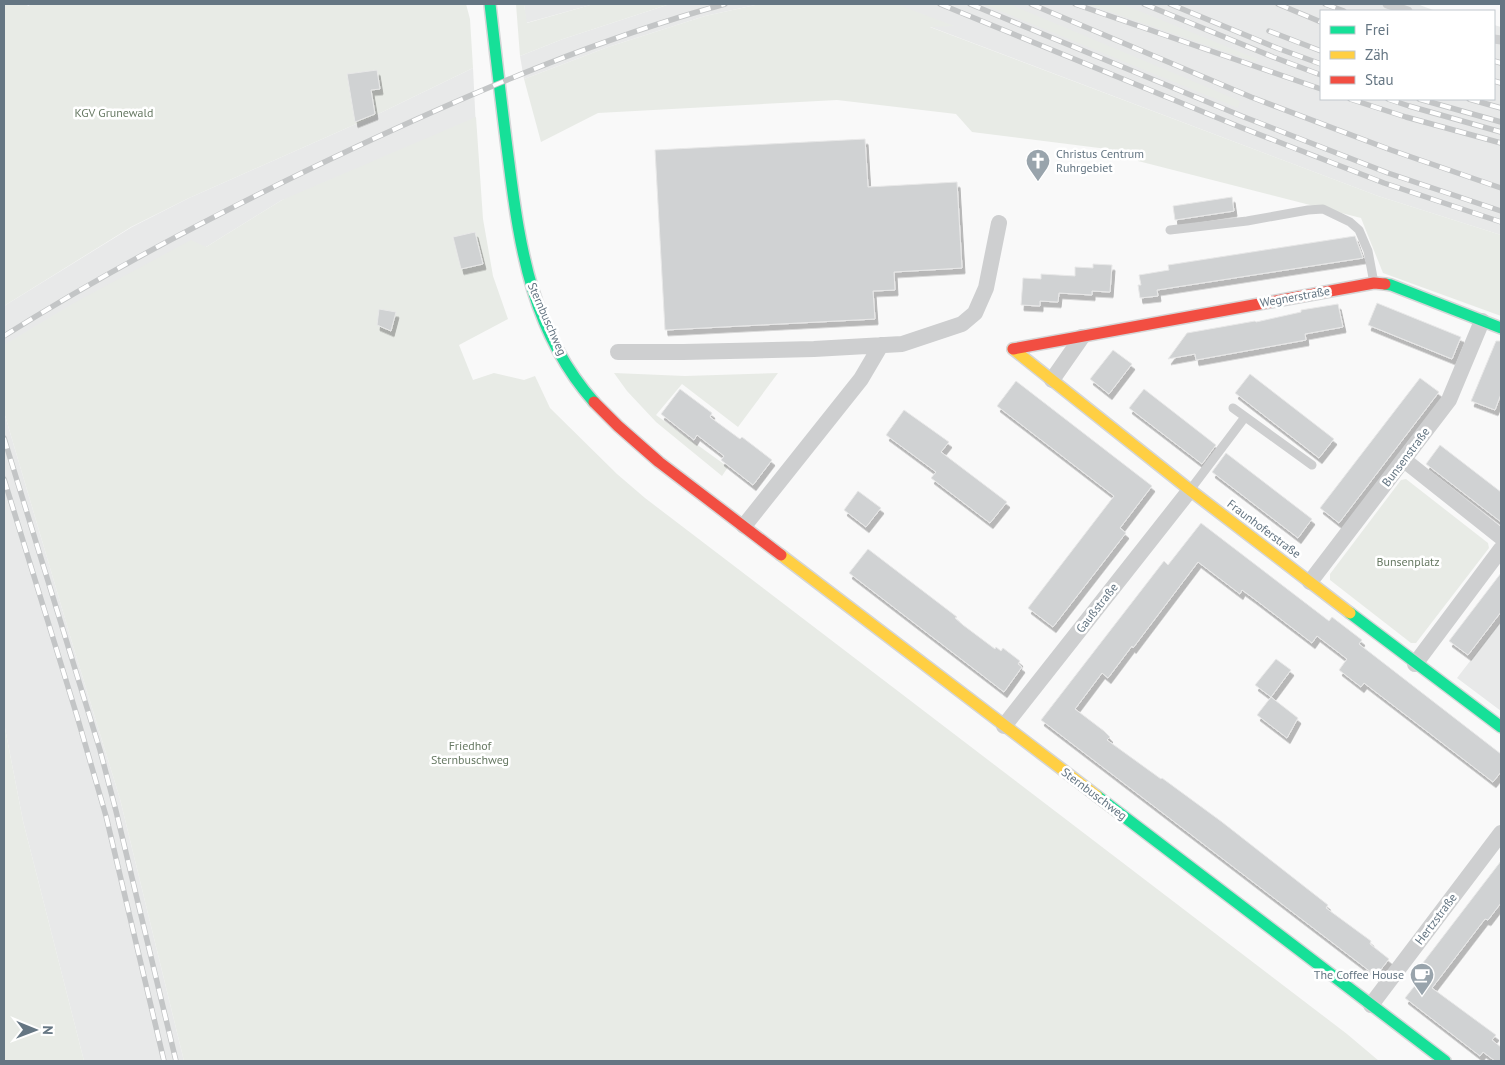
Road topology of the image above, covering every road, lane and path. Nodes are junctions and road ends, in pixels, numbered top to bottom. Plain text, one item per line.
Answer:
1 (490, 4) edge
2 (1387, 4) edge
3 (1405, 10) edge
4 (999, 223) dead end
5 (1170, 230) dead end
6 (1374, 283) junction
7 (1482, 321) junction
8 (1501, 328) edge
9 (1082, 337) junction
10 (881, 345) junction
11 (1013, 350) joint
12 (618, 352) dead end
13 (1052, 380) junction
14 (1233, 408) dead end
15 (1245, 417) junction
16 (1404, 460) junction
17 (1312, 465) dead end
18 (1190, 490) junction
19 (744, 526) junction
20 (1501, 537) edge
21 (1501, 549) edge
22 (1310, 582) junction
23 (1415, 664) junction
24 (1004, 726) junction
25 (1501, 728) edge
26 (1501, 833) edge
27 (1371, 1005) junction
28 (1445, 1061) edge

1 - 19 main road, Sternbuschweg
2 - 3 lane
4 - 10 street
5 - 6 lane
6 - 7 main road, Wegnerstraße
6 - 9 main road, Wegnerstraße
7 - 8 main road, Wegnerstraße
7 - 16 street, Bunsenstraße
9 - 11 main road, Wegnerstraße
9 - 13 street
10 - 12 street
10 - 19 street
11 - 13 main road, Fraunhoferstraße
13 - 18 main road, Fraunhoferstraße
14 - 15 lane
15 - 17 lane
15 - 18 lane
16 - 20 street
16 - 22 street, Bunsenstraße
18 - 22 main road, Fraunhoferstraße
18 - 24 street, Gaußstraße
19 - 24 main road, Sternbuschweg
21 - 23 street
22 - 23 main road, Fraunhoferstraße
23 - 25 main road, Fraunhoferstraße
24 - 27 main road, Sternbuschweg
26 - 27 street, Hertzstraße
27 - 28 main road, Sternbuschweg

